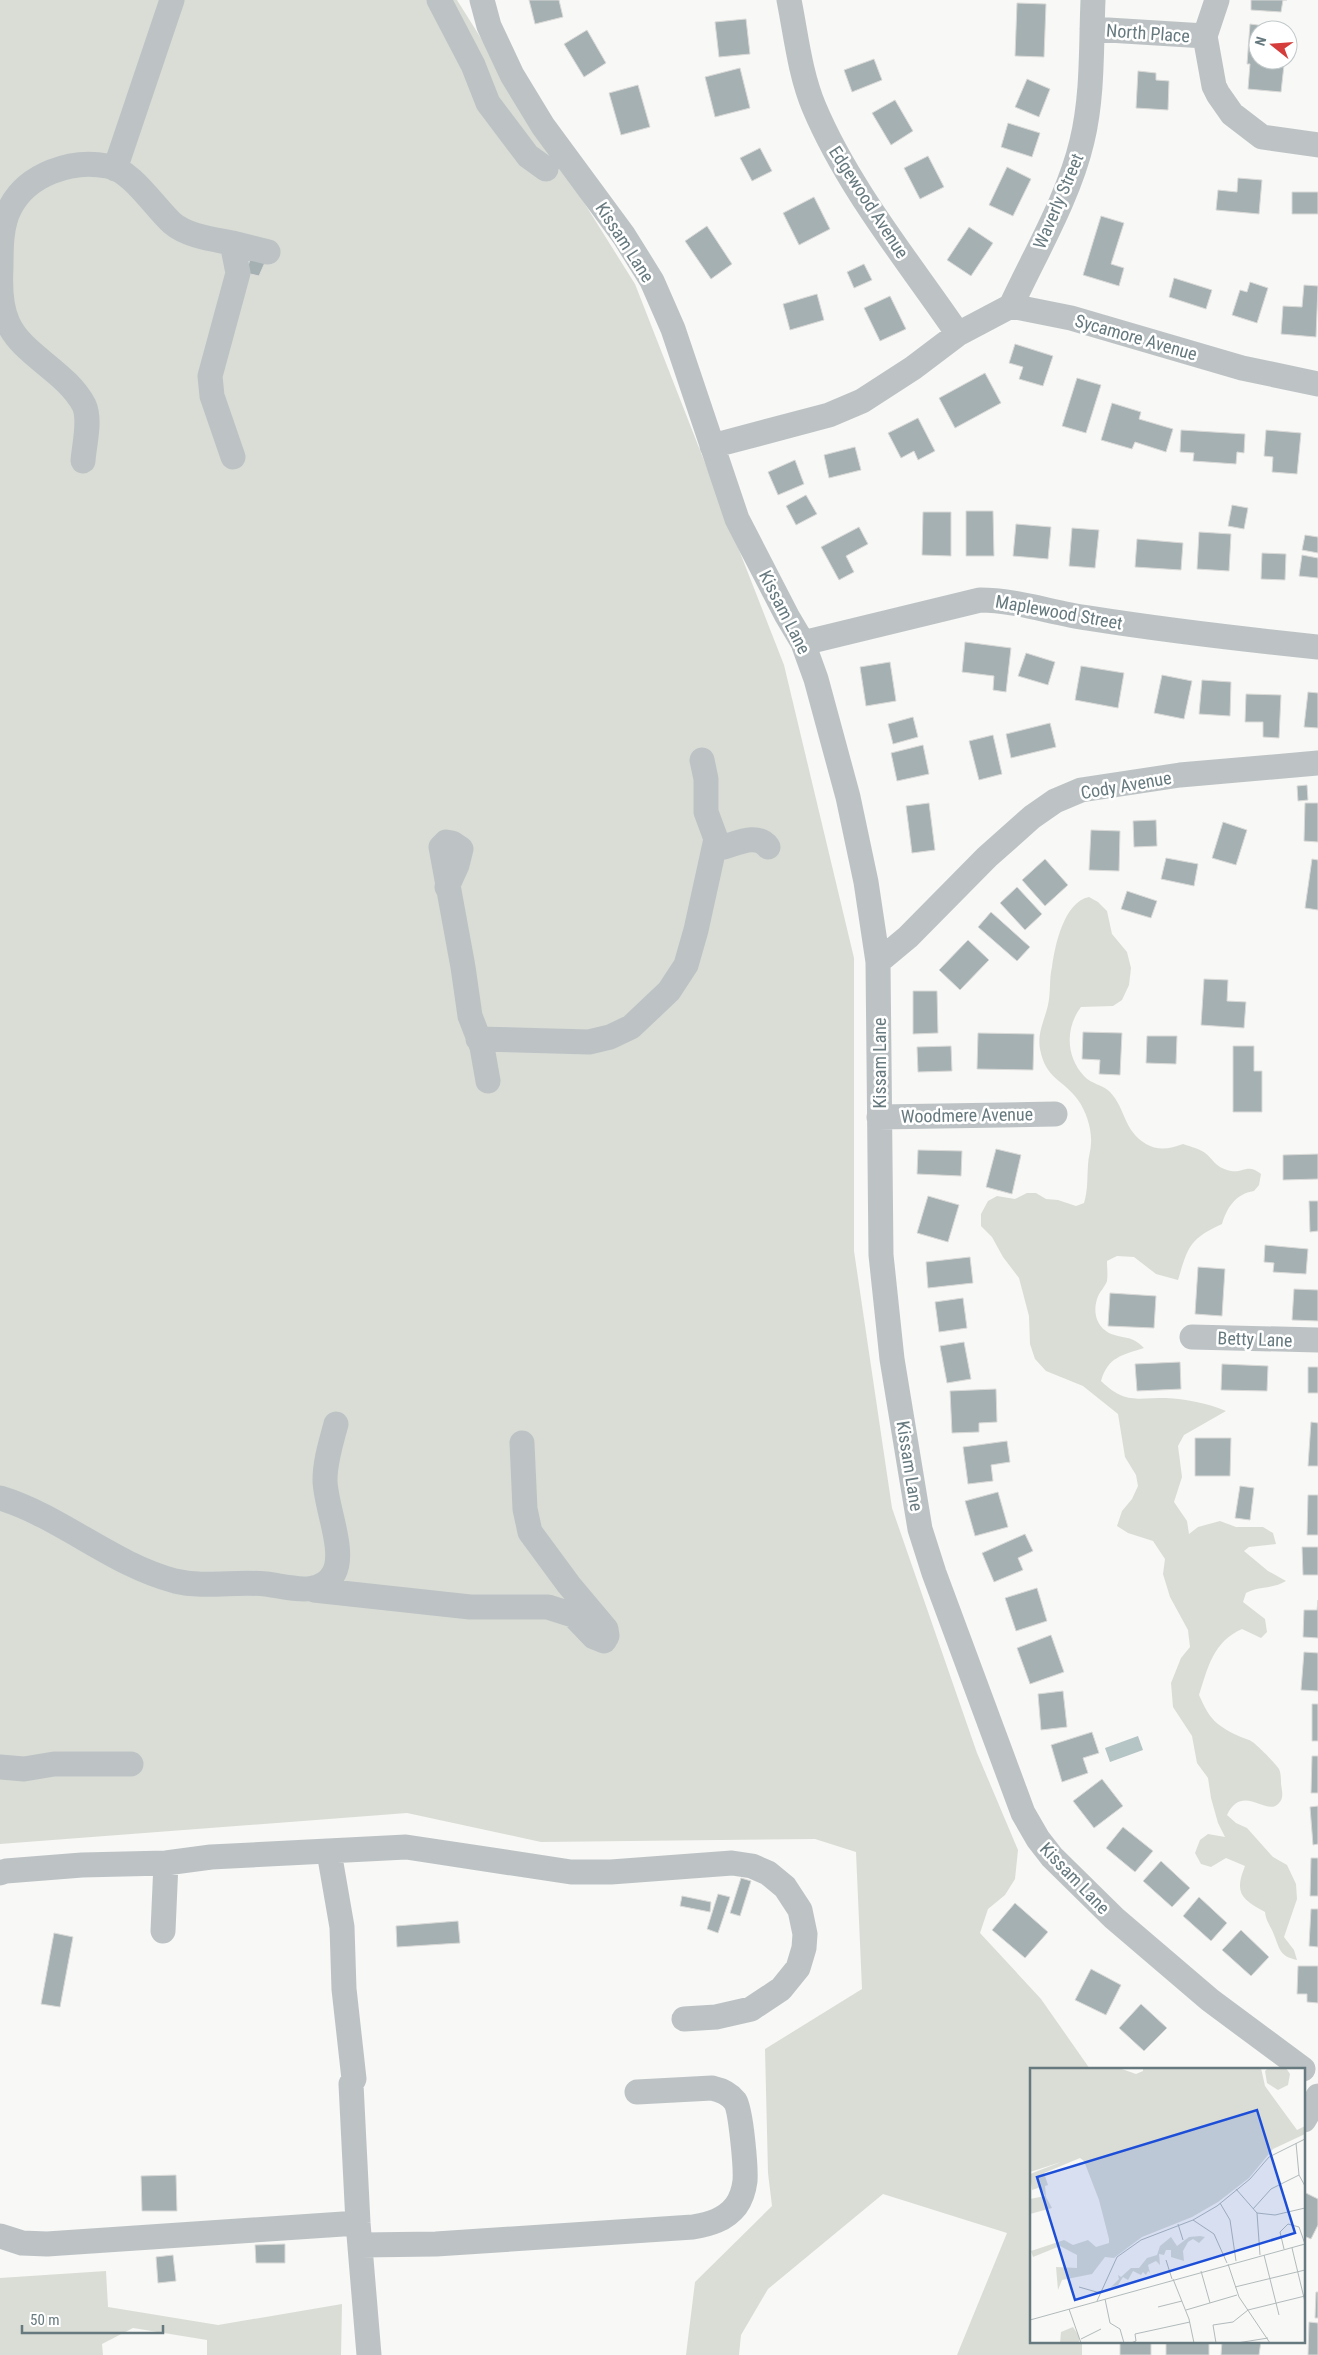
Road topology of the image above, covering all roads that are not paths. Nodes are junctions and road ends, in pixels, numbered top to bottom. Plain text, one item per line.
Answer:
1 (172, 0) edge
2 (439, 0) edge
3 (482, 0) edge
4 (789, 0) edge
5 (1093, 0) edge
6 (1217, 0) edge
7 (1092, 29) junction
8 (1205, 36) junction
9 (1318, 145) edge
10 (115, 169) junction
11 (546, 169) dead end
12 (232, 243) junction
13 (268, 252) dead end
14 (1011, 306) junction
15 (958, 334) junction
16 (1318, 384) edge
17 (712, 446) junction
18 (233, 457) dead end
19 (83, 461) dead end
20 (803, 643) junction
21 (1318, 646) edge
22 (702, 760) dead end
23 (1318, 763) edge
24 (716, 839) junction
25 (768, 847) dead end
26 (447, 887) dead end
27 (878, 962) junction
28 (478, 1039) junction
29 (488, 1081) dead end
30 (1055, 1114) dead end
31 (879, 1117) junction
32 (1192, 1337) dead end
33 (1318, 1340) edge
34 (336, 1424) dead end
35 (522, 1443) dead end
36 (0, 1498) edge
37 (314, 1590) junction
38 (131, 1764) dead end
39 (0, 1767) edge
40 (329, 1852) junction
41 (166, 1863) junction
42 (0, 1874) edge
43 (163, 1931) dead end
44 (684, 2019) dead end
45 (1303, 2068) edge
46 (1306, 2071) edge
47 (1318, 2080) edge
48 (638, 2092) dead end
49 (1318, 2096) edge
50 (1306, 2117) edge
51 (360, 2234) junction
52 (0, 2236) edge
53 (369, 2355) edge

1 - 10 street
2 - 11 street
3 - 17 street, Kissam Lane
4 - 15 street, Edgewood Avenue
5 - 7 street, Waverly Street
6 - 8 street
7 - 8 street, North Place
7 - 14 street, Waverly Street
8 - 9 street
10 - 12 street
10 - 19 street
12 - 13 street
12 - 18 street
14 - 15 street
14 - 16 street, Sycamore Avenue
15 - 17 street
17 - 20 street, Kissam Lane
20 - 21 street, Maplewood Street
20 - 27 street, Kissam Lane
22 - 24 street
23 - 27 street, Cody Avenue
24 - 25 street
24 - 28 street
26 - 28 street
27 - 31 street, Kissam Lane
28 - 29 street
30 - 31 street, Woodmere Avenue
31 - 45 street, Kissam Lane
32 - 33 street, Betty Lane
34 - 37 street
35 - 37 street
36 - 37 street
38 - 39 street
40 - 41 street
40 - 44 street
40 - 51 street
41 - 42 street
41 - 43 street
46 - 47 street, Kissam Lane
48 - 51 street
49 - 50 street
51 - 52 street
51 - 53 street

